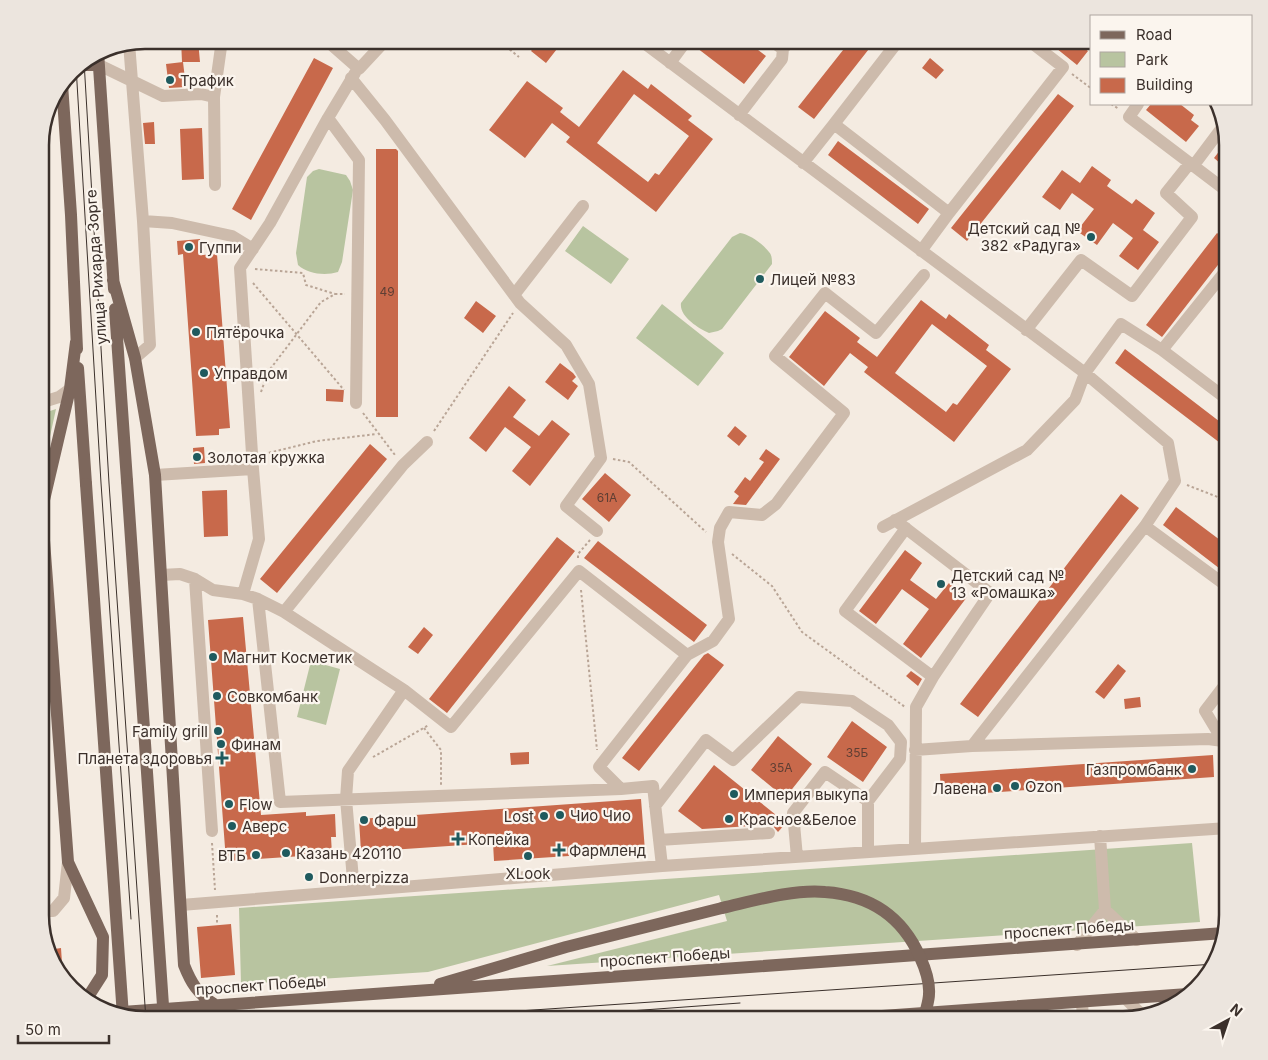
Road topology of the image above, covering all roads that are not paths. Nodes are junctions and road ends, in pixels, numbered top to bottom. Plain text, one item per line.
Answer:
1 (221, 49) edge
2 (334, 49) edge
3 (378, 49) edge
4 (652, 49) edge
5 (680, 49) edge
6 (785, 49) edge
7 (892, 49) edge
8 (1040, 49) edge
9 (130, 50) edge
10 (101, 60) edge
11 (99, 61) edge
12 (670, 62) junction
13 (355, 73) junction
14 (132, 82) junction
15 (63, 96) edge
16 (214, 97) junction
17 (1137, 105) edge
18 (739, 115) junction
19 (328, 118) junction
20 (834, 124) junction
21 (1218, 132) edge
22 (803, 163) junction
23 (1192, 164) junction
24 (215, 185) dead end
25 (1219, 185) edge
26 (583, 206) dead end
27 (949, 214) junction
28 (143, 221) junction
29 (253, 249) junction
30 (921, 251) junction
31 (924, 275) dead end
32 (1219, 279) edge
33 (114, 280) junction
34 (517, 299) junction
35 (1026, 330) junction
36 (76, 342) junction
37 (1162, 350) junction
38 (135, 358) junction
39 (1085, 374) junction
40 (70, 389) junction
41 (1219, 393) edge
42 (49, 400) edge
43 (356, 403) road end
44 (427, 442) road end
45 (252, 463) junction
46 (49, 470) edge
47 (155, 475) junction
48 (895, 520) junction
49 (883, 526) dead end
50 (1145, 526) junction
51 (906, 528) junction
52 (597, 531) road end
53 (161, 575) junction
54 (195, 579) junction
55 (1219, 580) edge
56 (243, 594) junction
57 (258, 599) junction
58 (49, 607) edge
59 (284, 612) junction
60 (687, 655) junction
61 (933, 677) junction
62 (404, 690) junction
63 (1219, 693) edge
64 (1219, 732) edge
65 (1219, 741) edge
66 (972, 746) junction
67 (915, 750) junction
68 (621, 789) junction
69 (346, 799) junction
70 (868, 801) junction
71 (655, 806) junction
72 (1219, 829) edge
73 (212, 831) road end
74 (769, 833) dead end
75 (1100, 836) junction
76 (659, 840) junction
77 (915, 849) junction
78 (868, 852) junction
79 (797, 857) junction
80 (68, 862) junction
81 (662, 866) junction
82 (354, 891) junction
83 (181, 904) junction
84 (1105, 910) junction
85 (49, 911) edge
86 (1217, 934) edge
87 (1137, 940) junction
88 (1077, 945) junction
89 (416, 991) junction
90 (90, 994) edge
91 (1176, 995) edge
92 (1126, 999) junction
93 (1082, 1002) junction
94 (214, 1004) junction
95 (122, 1008) edge
96 (138, 1010) edge
97 (1134, 1010) edge
98 (163, 1011) edge
99 (926, 1011) edge
100 (954, 1011) edge
101 (1082, 1011) edge

1 - 16 street
2 - 13 street
3 - 13 street
4 - 12 street
5 - 12 street
6 - 18 street
7 - 20 street
8 - 27 street
9 - 14 street
10 - 14 street
11 - 33 main road, улица Рихарда Зорге
12 - 18 street
13 - 19 street
13 - 34 street
14 - 16 street
14 - 28 street
15 - 36 main road, улица Рихарда Зорге
16 - 24 street
17 - 23 street
18 - 22 street
19 - 29 street
19 - 43 street
20 - 22 street
20 - 27 street
21 - 23 street
22 - 30 street
23 - 25 street
23 - 35 street
26 - 34 street
27 - 30 street
28 - 29 street
28 - 38 street
29 - 45 street
30 - 35 street
31 - 60 street
32 - 37 street
33 - 38 main road
33 - 98 main road, улица Рихарда Зорге, bridge
34 - 52 street
35 - 39 street
36 - 40 main road
36 - 95 main road, улица Рихарда Зорге, bridge
37 - 39 street
37 - 41 street
38 - 47 main road
39 - 48 street
39 - 50 street
40 - 42 street
40 - 46 main road
44 - 59 street
45 - 47 street
45 - 56 street
47 - 53 main road
48 - 49 street
48 - 51 street
50 - 55 street
50 - 66 street
51 - 61 street
51 - 61 street
53 - 54 street
53 - 83 main road
54 - 56 street
54 - 73 street
56 - 57 street
57 - 59 street
57 - 69 street
58 - 80 main road
59 - 62 street
60 - 62 street
60 - 68 street
61 - 67 street
62 - 69 street
63 - 64 street
65 - 66 street
66 - 67 street
67 - 77 street
68 - 69 street
68 - 71 street
69 - 82 street
70 - 71 street
70 - 78 street
70 - 79 street
71 - 76 street
72 - 75 street
74 - 76 street
75 - 77 street
75 - 84 street
76 - 81 street
77 - 78 street
78 - 79 street
79 - 81 street
80 - 85 street
80 - 90 main road
81 - 82 street
82 - 83 street
83 - 94 main road
84 - 87 street
84 - 88 street
86 - 87 main road, проспект Победы
87 - 88 main road, проспект Победы
88 - 89 main road, проспект Победы
89 - 94 main road, проспект Победы
89 - 99 main road, bridge
91 - 92 main road
92 - 93 main road
92 - 97 street
93 - 100 main road
93 - 101 street
94 - 96 main road, проспект Победы

